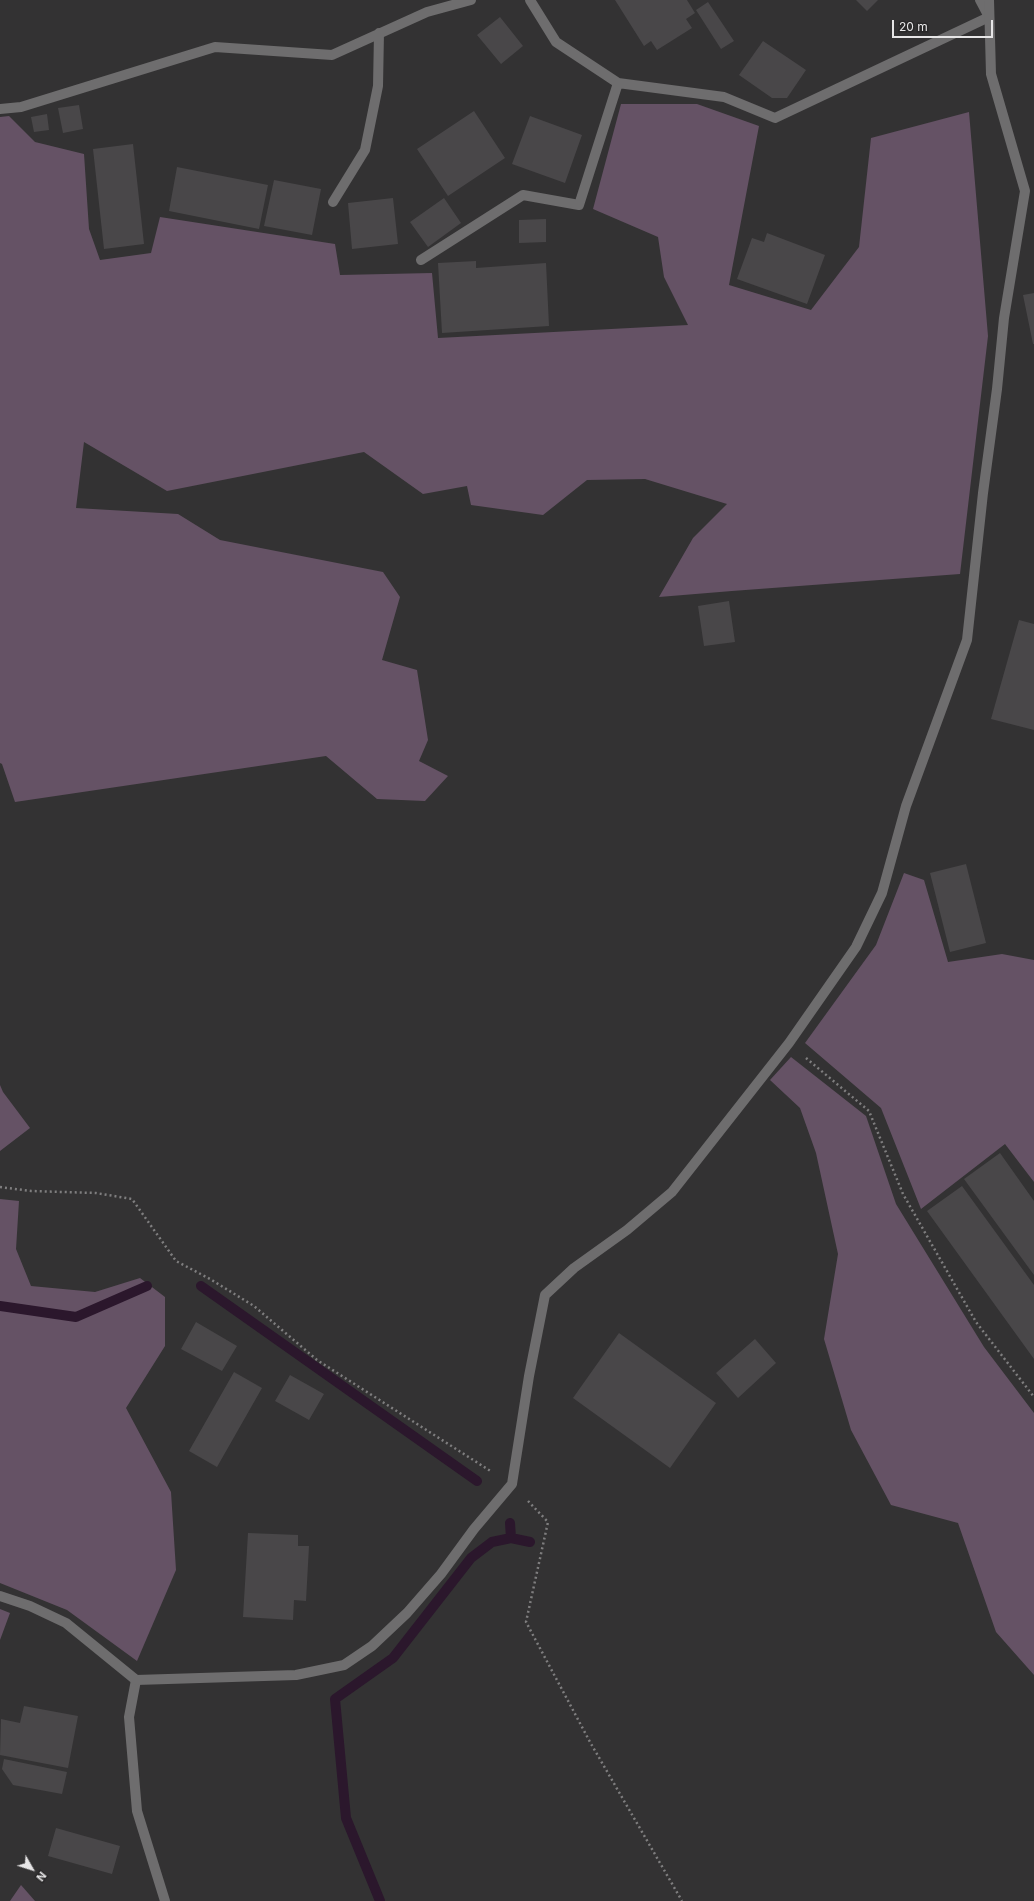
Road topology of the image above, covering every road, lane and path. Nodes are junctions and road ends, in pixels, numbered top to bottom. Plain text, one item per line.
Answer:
1 (470, 0) edge
2 (530, 0) edge
3 (980, 0) edge
4 (989, 0) edge
5 (989, 17) junction
6 (379, 33) junction
7 (618, 83) junction
8 (0, 109) edge
9 (1029, 192) edge
10 (333, 202) dead end
11 (421, 260) dead end
12 (789, 1044) junction
13 (0, 1186) edge
14 (1034, 1397) edge
15 (512, 1484) junction
16 (0, 1596) edge
17 (136, 1680) junction
18 (165, 1901) edge
19 (682, 1901) edge

1 - 6 street
2 - 7 street
3 - 5 street
4 - 5 street
5 - 7 street
5 - 9 street
6 - 8 street
6 - 10 street
7 - 11 street
9 - 12 street
12 - 14 path
12 - 15 street
13 - 15 path
15 - 17 street
15 - 19 path
16 - 17 street
17 - 18 street

